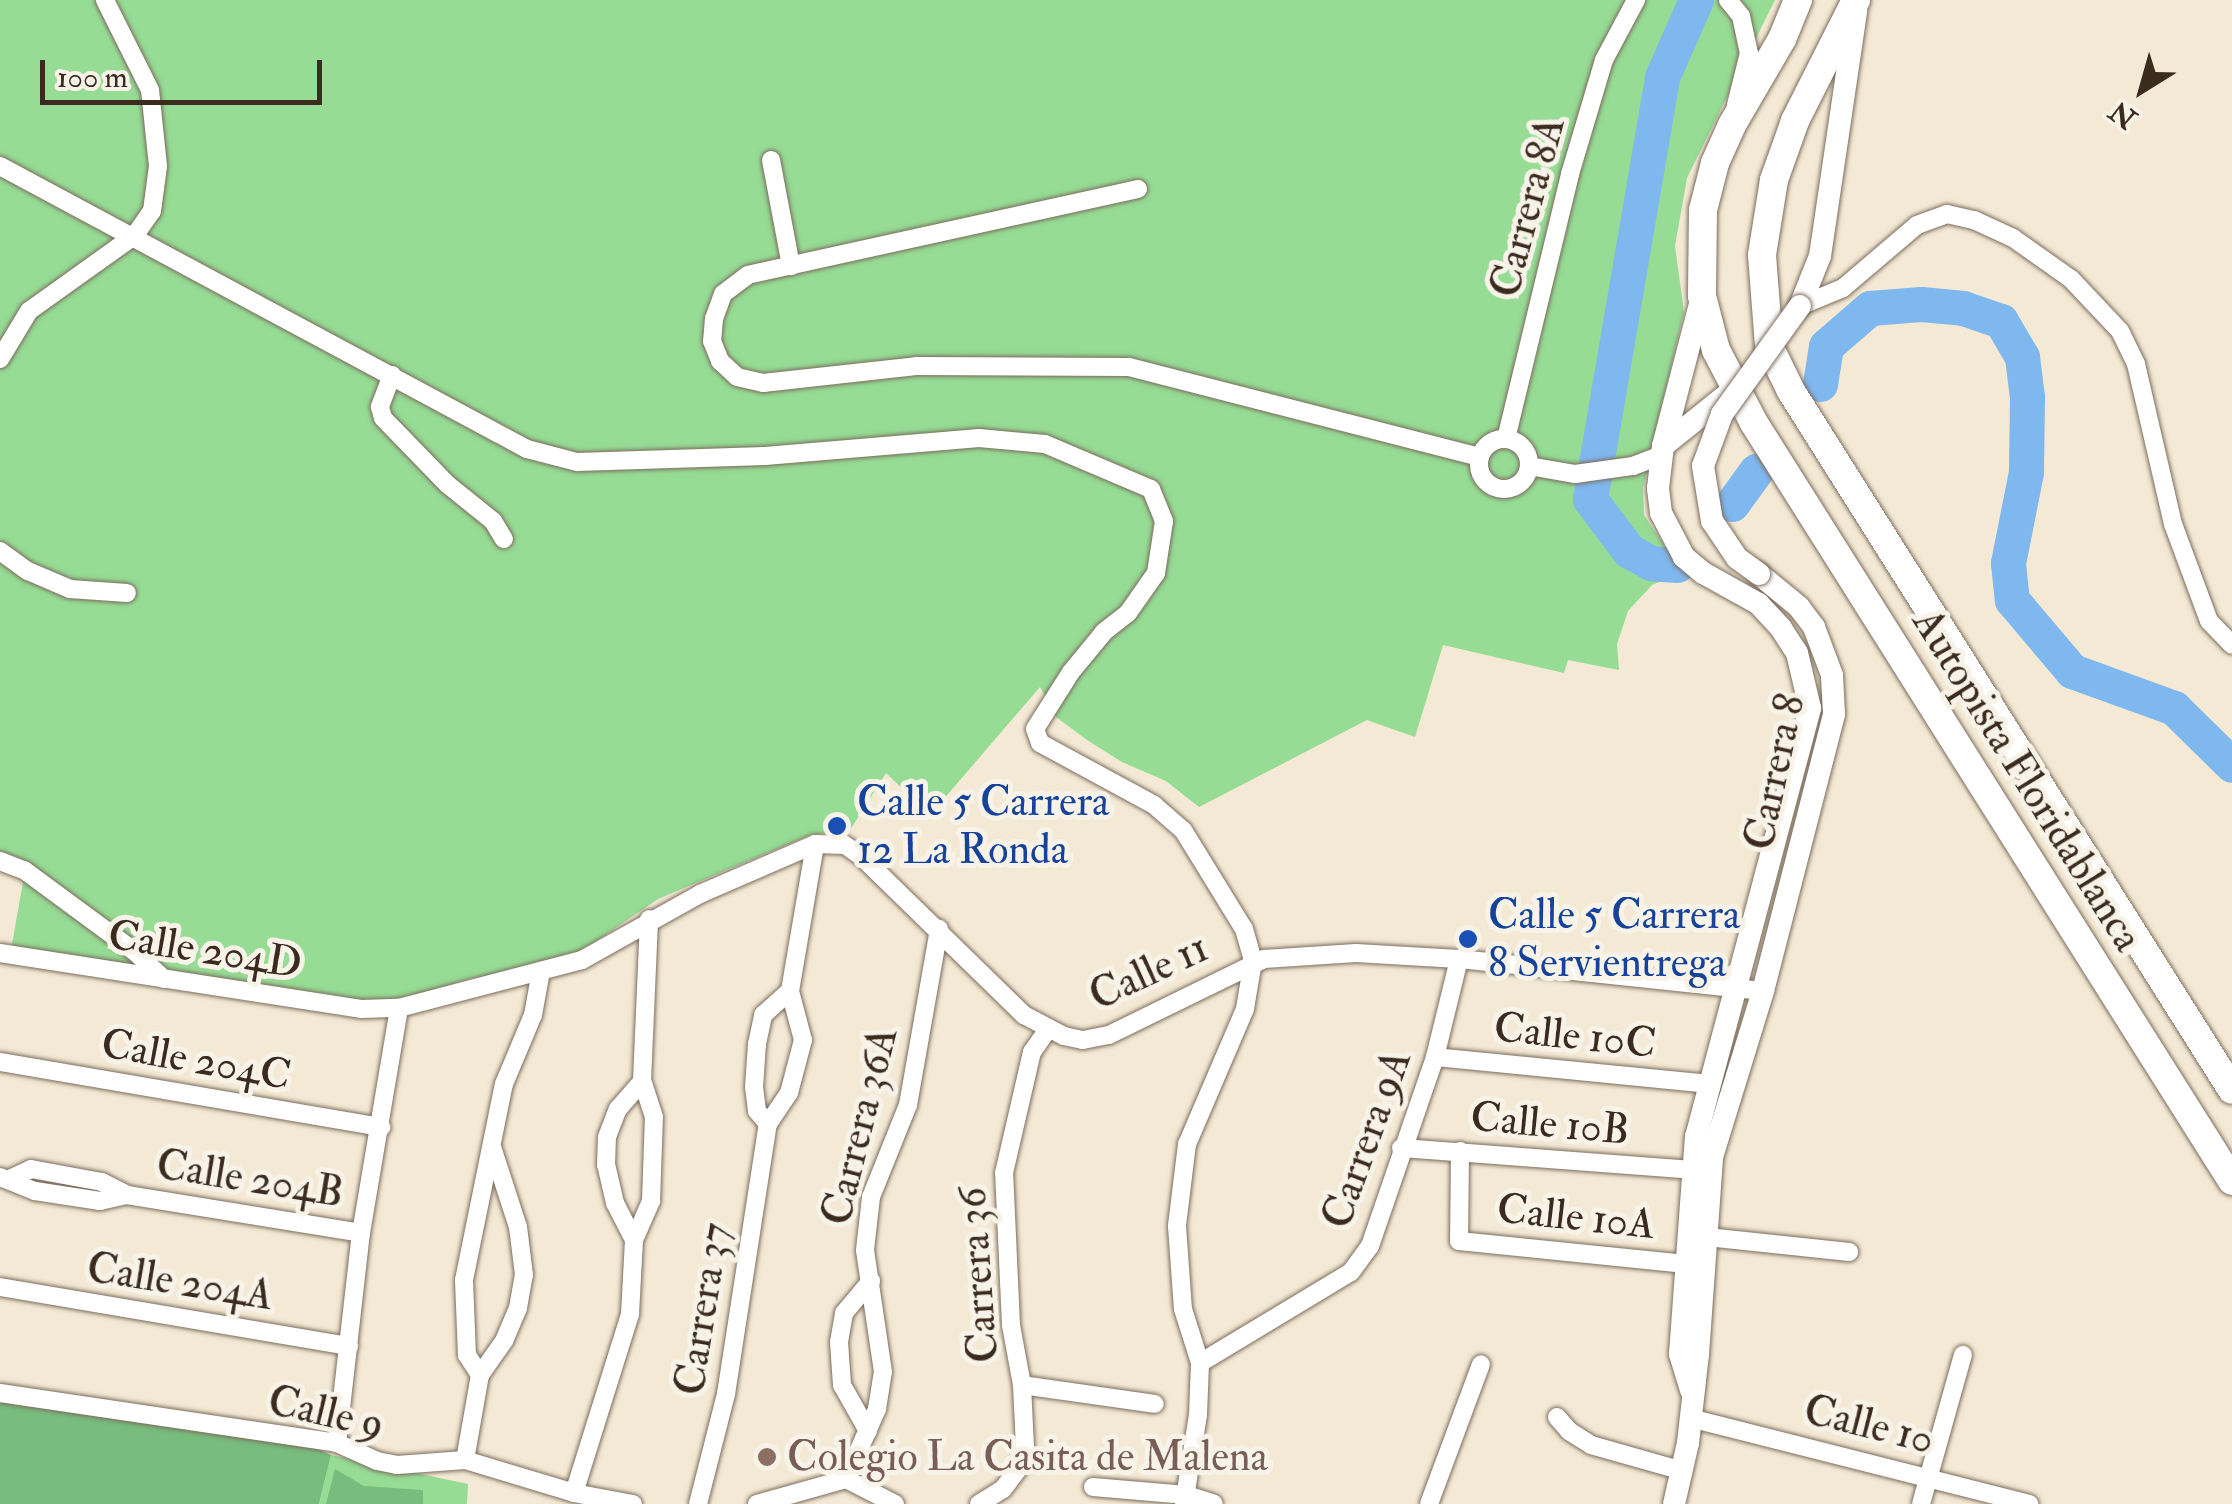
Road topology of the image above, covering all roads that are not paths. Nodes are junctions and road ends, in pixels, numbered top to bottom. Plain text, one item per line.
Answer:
1 (105, 0) edge
2 (1636, 0) edge
3 (1728, 0) edge
4 (1798, 0) edge
5 (1857, 0) edge
6 (1732, 125) junction
7 (772, 160) dead end
8 (0, 166) edge
9 (1138, 189) dead end
10 (135, 234) junction
11 (791, 266) junction
12 (1702, 296) junction
13 (1800, 306) junction
14 (0, 359) edge
15 (392, 376) junction
16 (1734, 389) junction
17 (1506, 439) junction
18 (1661, 455) junction
19 (1480, 457) junction
20 (1529, 466) junction
21 (504, 539) dead end
22 (0, 550) edge
23 (127, 593) dead end
24 (1759, 604) junction
25 (2232, 645) edge
26 (1824, 648) junction
27 (815, 844) junction
28 (0, 861) edge
29 (650, 919) junction
30 (939, 929) junction
31 (0, 953) edge
32 (1459, 958) junction
33 (1253, 961) junction
34 (541, 971) junction
35 (165, 980) junction
36 (1732, 988) junction
37 (790, 991) junction
38 (1763, 991) junction
39 (399, 1008) junction
40 (1048, 1029) junction
41 (1435, 1057) junction
42 (0, 1062) edge
43 (642, 1081) junction
44 (1708, 1084) junction
45 (2232, 1090) edge
46 (768, 1124) junction
47 (381, 1126) junction
48 (492, 1147) junction
49 (1401, 1148) junction
50 (1460, 1151) junction
51 (1692, 1170) junction
52 (6, 1177) edge
53 (2232, 1181) edge
54 (362, 1233) junction
55 (1707, 1237) junction
56 (634, 1240) junction
57 (1849, 1252) dead end
58 (1686, 1264) junction
59 (871, 1281) junction
60 (0, 1287) edge
61 (349, 1346) junction
62 (1963, 1356) dead end
63 (1200, 1363) junction
64 (1482, 1364) dead end
65 (480, 1375) junction
66 (1022, 1385) junction
67 (1691, 1390) junction
68 (0, 1393) edge
69 (1155, 1404) dead end
70 (1557, 1416) dead end
71 (1690, 1418) junction
72 (868, 1431) junction
73 (337, 1443) junction
74 (466, 1460) junction
75 (1683, 1470) junction
76 (1928, 1475) junction
77 (846, 1479) junction
78 (1092, 1488) dead end
79 (574, 1493) junction
80 (1186, 1500) edge
81 (633, 1504) edge
82 (698, 1504) edge
83 (757, 1504) edge
84 (895, 1504) edge
85 (979, 1504) edge
86 (1214, 1504) edge
87 (1429, 1504) edge
88 (1674, 1504) edge
89 (1921, 1504) edge
90 (2029, 1504) edge

1 - 10 street
2 - 17 street, Carrera 8A
3 - 6 street
4 - 6 highway, Autopista Floridablanca
5 - 13 main road, Carrera 8
5 - 45 highway, Autopista Floridablanca
6 - 12 highway, Autopista Floridablanca
7 - 11 street
8 - 10 street
9 - 11 street
10 - 14 street
10 - 15 street
11 - 19 street
12 - 16 highway, Autopista Floridablanca
12 - 18 main road, Carrera 8
13 - 25 street
13 - 26 main road, Carrera 8, bridge
15 - 21 street
15 - 33 street
16 - 18 main road
16 - 53 highway, Autopista Floridablanca
17 - 19 street
17 - 20 street
18 - 20 street
18 - 24 main road, Carrera 8
19 - 20 street
22 - 23 street
24 - 26 main road
24 - 36 main road, Carrera 8
26 - 38 main road, Carrera 8
27 - 29 street
27 - 30 street, Calle 11
27 - 37 street, Carrera 37
28 - 35 street
29 - 34 street
29 - 43 street
30 - 40 street, Calle 11
30 - 59 street, Carrera 36A
31 - 35 street, Calle 204D
32 - 33 street, Calle 11
32 - 36 street, Calle 11
32 - 41 street, Carrera 9A
33 - 40 street, Calle 11
33 - 63 street
34 - 39 street
34 - 48 street
35 - 39 street, Calle 204D
36 - 38 street, Calle 11
36 - 44 main road, Carrera 8
37 - 46 street, Carrera 37
37 - 46 street, Carrera 37
38 - 55 main road, Carrera 8
39 - 47 street
40 - 66 street, Carrera 36
41 - 44 street, Calle 10C
41 - 49 street, Carrera 9A
42 - 47 street, Calle 204C
43 - 56 street
43 - 56 street
44 - 51 main road, Carrera 8
46 - 82 street, Carrera 37
47 - 54 street
48 - 65 street
48 - 65 street
49 - 50 street, Calle 10B
49 - 63 street, Carrera 9A
50 - 51 street, Calle 10B
50 - 58 street, Calle 10A
51 - 58 main road, Carrera 8
52 - 54 street, Calle 204B
54 - 61 street
55 - 57 street
55 - 67 main road, Carrera 8
56 - 79 street
58 - 67 main road, Carrera 8
59 - 72 street, Carrera 36A
59 - 72 street, Carrera 36A
60 - 61 street, Calle 204A
61 - 73 street
62 - 76 street
63 - 80 street
64 - 87 street
65 - 74 street
66 - 69 street
66 - 85 street, Carrera 36
67 - 71 main road, Carrera 8
68 - 73 street, Calle 9
70 - 75 street
71 - 75 main road, Carrera 8
71 - 76 street, Calle 10
72 - 77 street, Carrera 36A
73 - 74 street, Calle 9
74 - 79 street, Calle 9
75 - 88 main road, Carrera 8
76 - 89 street
76 - 90 street, Calle 10
77 - 83 street
77 - 84 street
78 - 80 street
79 - 81 street, Calle 9
80 - 86 street

